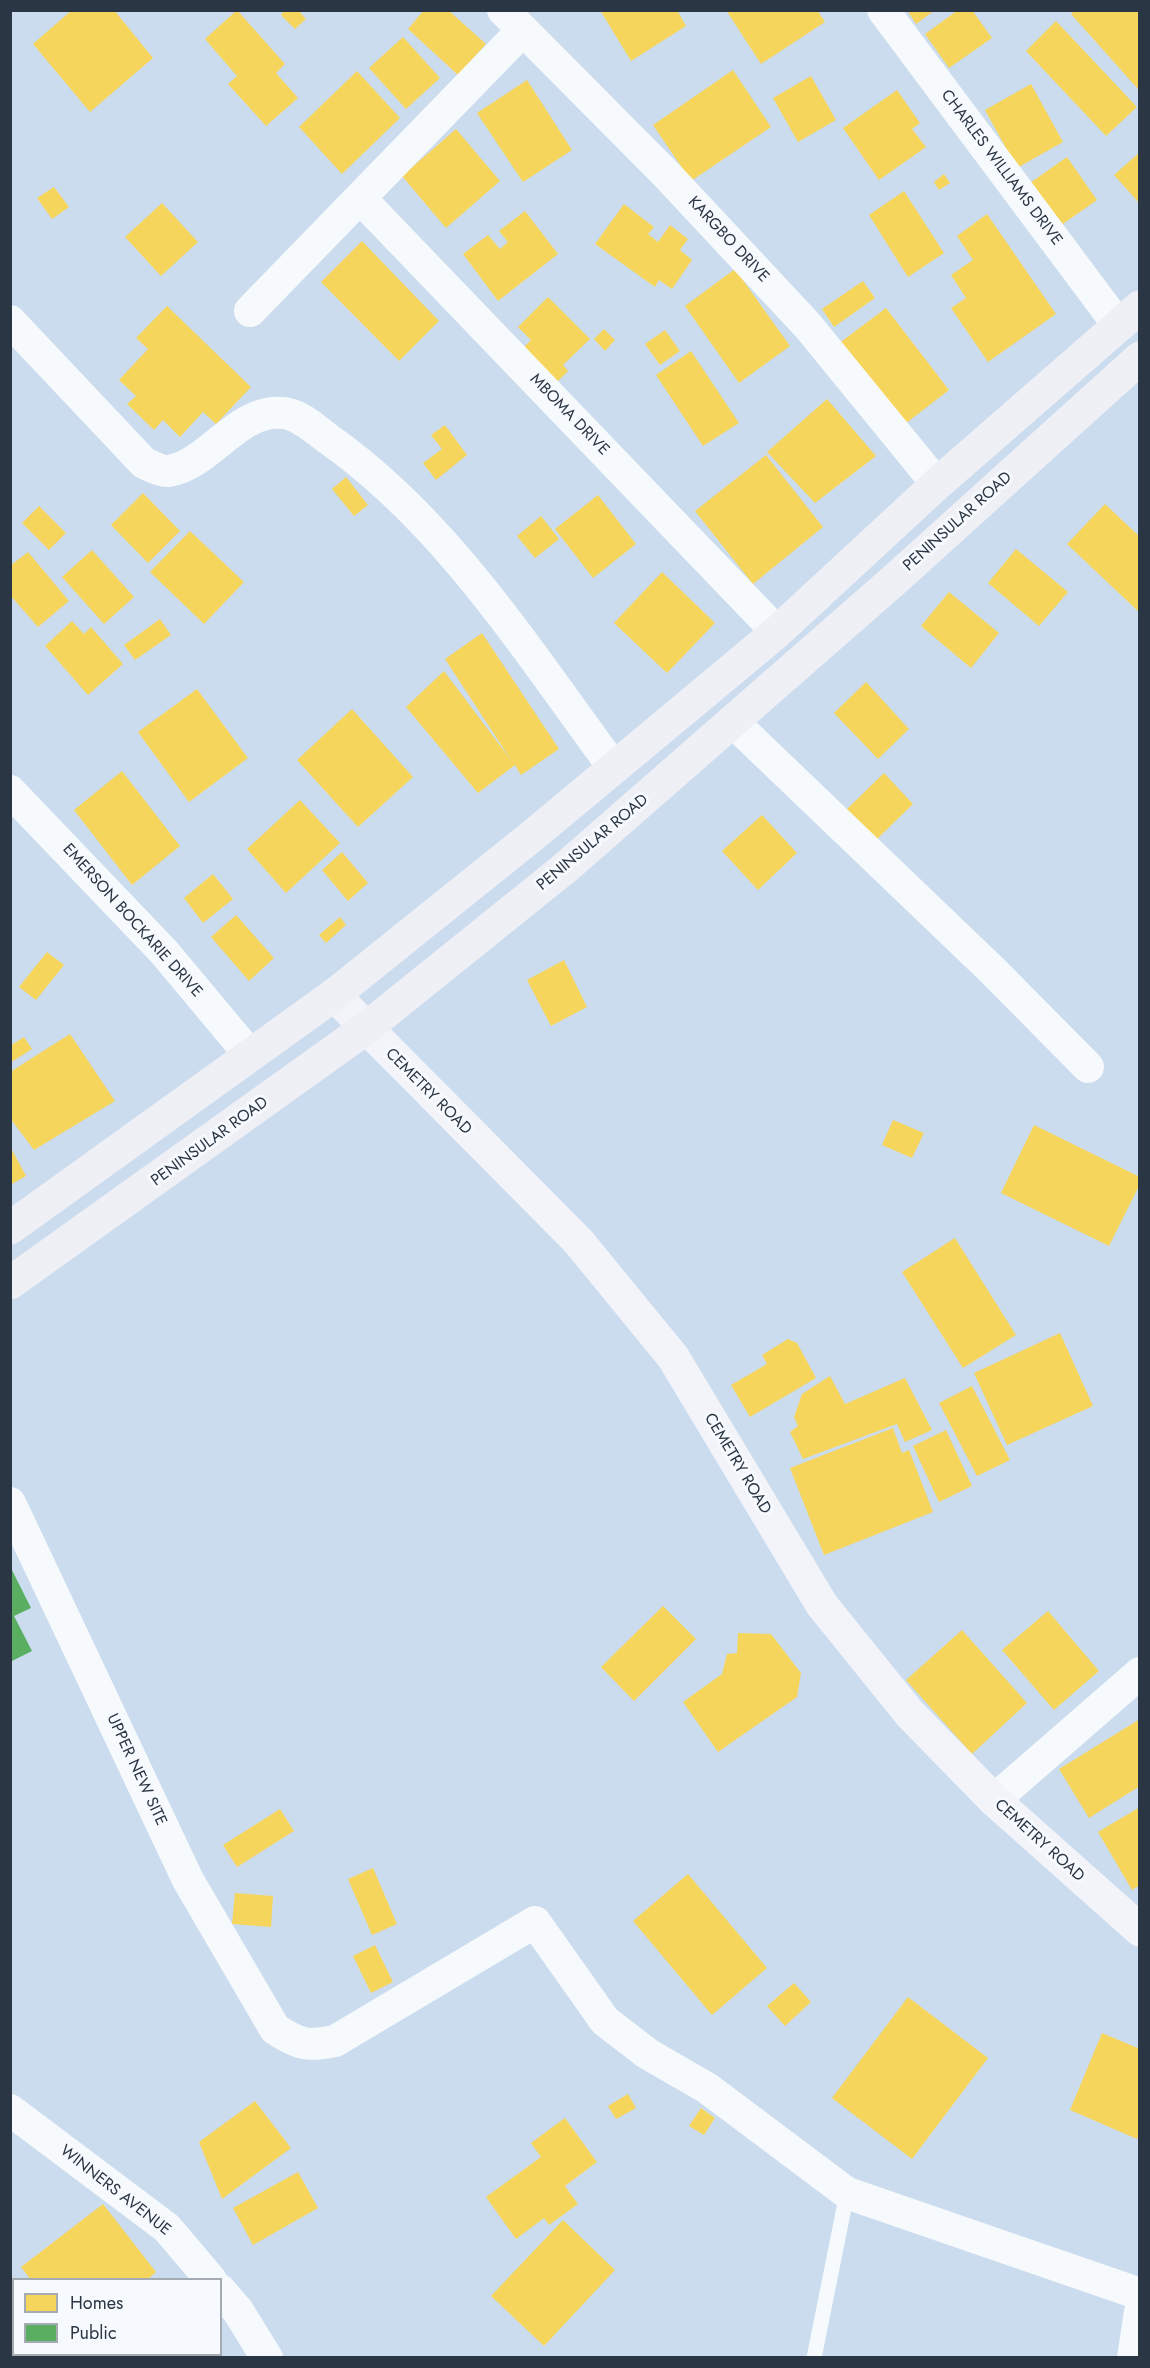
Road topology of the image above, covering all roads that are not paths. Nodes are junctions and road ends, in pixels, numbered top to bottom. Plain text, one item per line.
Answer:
1 (883, 10) edge
2 (513, 20) edge
3 (360, 198) junction
4 (250, 311) dead end
5 (1129, 316) edge
6 (10, 321) edge
7 (1140, 358) edge
8 (937, 484) junction
9 (777, 632) junction
10 (733, 722) junction
11 (615, 768) junction
12 (10, 791) edge
13 (334, 995) junction
14 (365, 1029) junction
15 (250, 1055) junction
16 (1088, 1068) dead end
17 (10, 1228) edge
18 (10, 1283) edge
19 (10, 1503) edge
20 (1140, 1673) edge
21 (994, 1800) junction
22 (1140, 1930) edge
23 (10, 2110) edge
24 (847, 2193) junction
25 (209, 2278) edge
26 (222, 2292) edge
27 (1140, 2294) edge
28 (1140, 2312) edge
29 (267, 2358) edge
30 (814, 2358) edge
31 (1133, 2358) edge

1 - 5 street, CHARLES WILLIAMS DRIVE
2 - 3 street
2 - 8 street, KARGBO DRIVE
3 - 4 street
3 - 9 street, MBOMA DRIVE
5 - 8 main road
6 - 11 street
7 - 10 main road, PENINSULAR ROAD
8 - 9 main road
9 - 11 main road
10 - 14 main road, PENINSULAR ROAD
10 - 16 street
11 - 13 main road
12 - 15 street, EMERSON BOCKARIE DRIVE
13 - 14 street, CEMETRY ROAD
13 - 15 main road
14 - 18 main road, PENINSULAR ROAD
14 - 21 street, CEMETRY ROAD
15 - 17 main road
19 - 24 street, UPPER NEW SITE
20 - 21 street
21 - 22 street, CEMETRY ROAD
23 - 25 street, WINNERS AVENUE
24 - 27 street
24 - 30 lane
26 - 29 street
28 - 31 street

